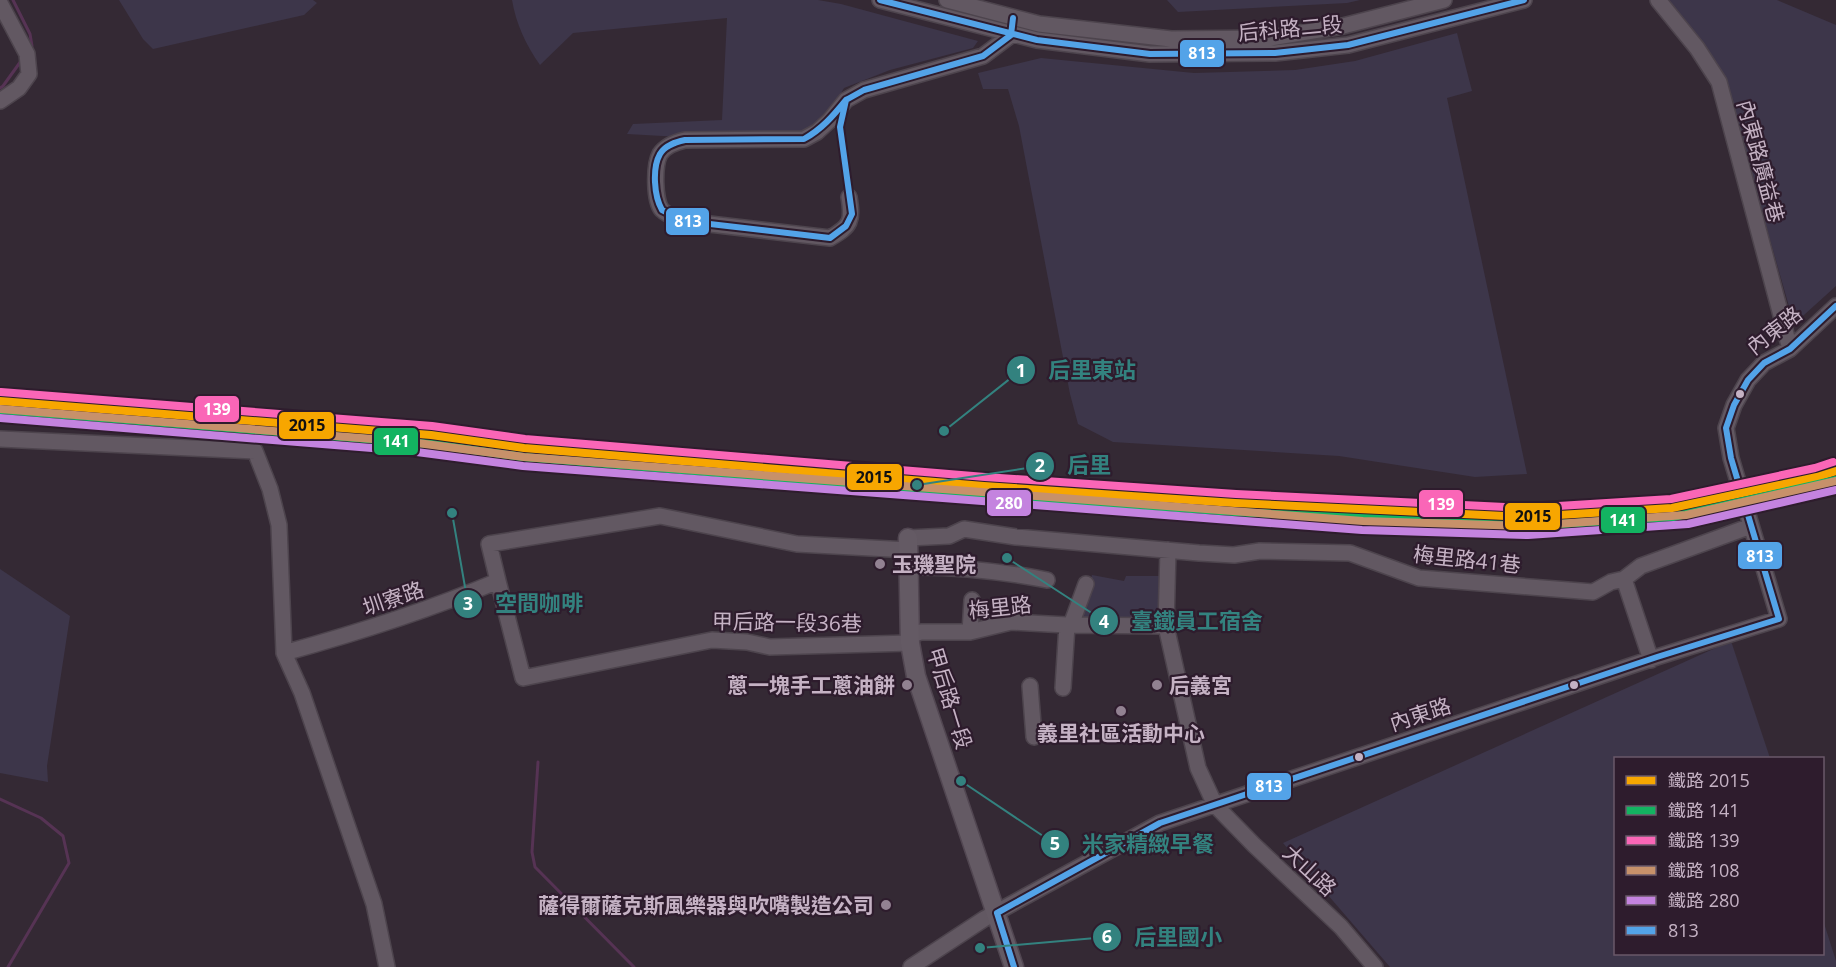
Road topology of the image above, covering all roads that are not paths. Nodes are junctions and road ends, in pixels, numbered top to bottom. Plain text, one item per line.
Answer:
1 (880, 0) edge
2 (947, 0) edge
3 (1444, 0) edge
4 (1524, 0) edge
5 (1658, 0) edge
6 (0, 3) edge
7 (1011, 35) junction
8 (0, 100) edge
9 (849, 198) dead end
10 (1836, 306) edge
11 (1790, 349) junction
12 (0, 439) edge
13 (1752, 526) junction
14 (1168, 550) junction
15 (908, 552) junction
16 (1624, 579) junction
17 (1047, 580) dead end
18 (498, 581) junction
19 (1086, 584) dead end
20 (972, 600) dead end
21 (1069, 625) junction
22 (1166, 626) junction
23 (970, 632) junction
24 (910, 639) junction
25 (284, 653) junction
26 (1651, 660) junction
27 (1030, 686) dead end
28 (1064, 688) dead end
29 (1034, 737) dead end
30 (1215, 805) junction
31 (997, 913) junction
32 (387, 967) edge
33 (911, 967) edge
34 (1014, 967) edge
35 (1375, 967) edge

1 - 7 street, 后科路二段
2 - 3 street, 后科路二段
4 - 7 street, 后科路二段
5 - 11 street, 內東路廣益巷
6 - 8 street
7 - 9 street
10 - 11 street, 內東路
11 - 13 street, 內東路
12 - 25 street
13 - 16 street, 梅里路41巷
13 - 26 street, 內東路
14 - 15 street
14 - 16 street, 梅里路41巷
14 - 22 street
15 - 17 street
15 - 18 street
15 - 24 main road, 甲后路一段
16 - 26 street
18 - 24 street, 甲后路一段36巷
18 - 25 street, 圳寮路
19 - 21 street
20 - 23 street
21 - 22 street, 梅里路
21 - 23 street, 梅里路
21 - 28 street
22 - 30 street
23 - 24 street, 梅里路
24 - 31 main road, 甲后路一段
25 - 32 street
26 - 30 street, 內東路
27 - 29 street
30 - 31 street, 內東路
30 - 35 street, 大山路
31 - 33 street, 內東路
31 - 34 main road, 甲后路一段

